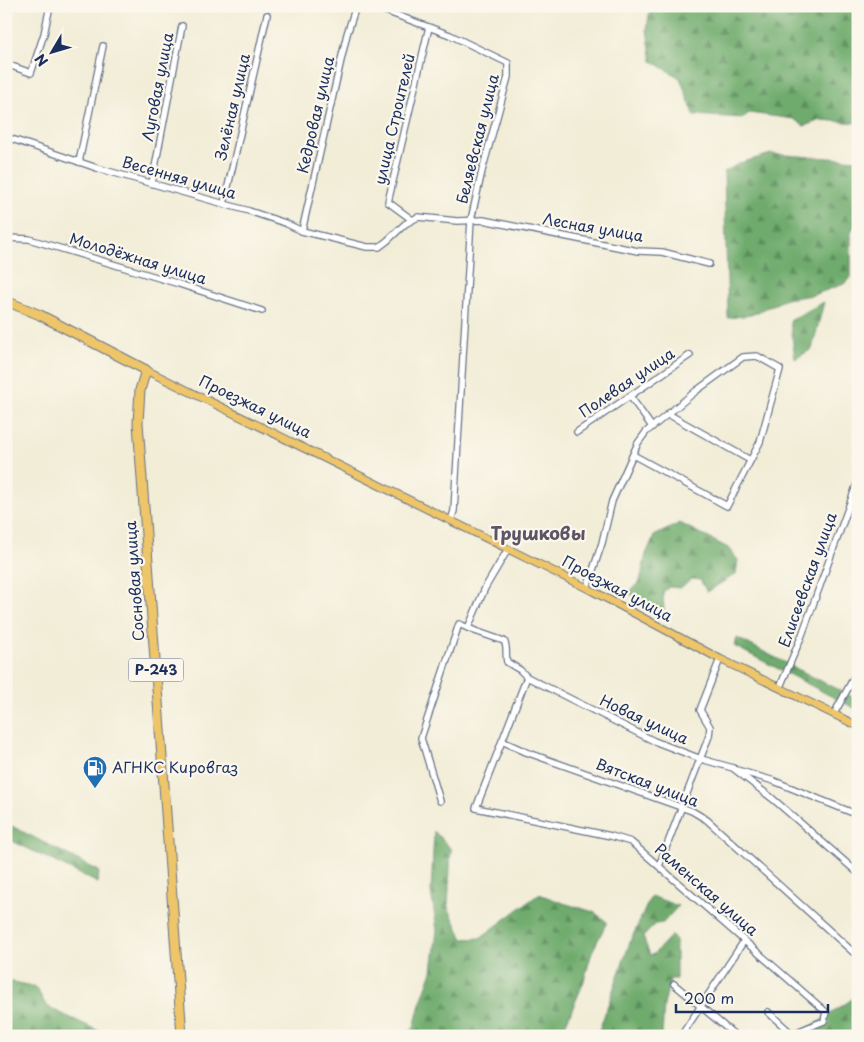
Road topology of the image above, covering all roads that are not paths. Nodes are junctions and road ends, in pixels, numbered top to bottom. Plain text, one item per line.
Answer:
1 (50, 6) edge
2 (356, 6) edge
3 (372, 6) edge
4 (267, 15) dead end
5 (182, 26) dead end
6 (429, 27) junction
7 (103, 46) dead end
8 (6, 64) edge
9 (6, 138) edge
10 (78, 162) junction
11 (152, 183) junction
12 (224, 204) junction
13 (411, 219) junction
14 (471, 222) junction
15 (302, 230) junction
16 (6, 238) edge
17 (709, 264) dead end
18 (6, 301) edge
19 (262, 311) dead end
20 (690, 355) dead end
21 (146, 370) junction
22 (630, 396) junction
23 (668, 414) junction
24 (652, 427) junction
25 (577, 432) dead end
26 (633, 455) junction
27 (750, 460) junction
28 (858, 481) edge
29 (451, 520) junction
30 (508, 549) junction
31 (587, 588) junction
32 (468, 628) junction
33 (720, 659) junction
34 (858, 670) edge
35 (527, 677) junction
36 (780, 687) junction
37 (834, 714) junction
38 (858, 726) edge
39 (502, 741) junction
40 (701, 759) junction
41 (733, 768) junction
42 (440, 801) dead end
43 (681, 807) junction
44 (858, 815) edge
45 (659, 866) junction
46 (858, 873) edge
47 (744, 941) junction
48 (858, 955) edge
49 (674, 984) dead end
50 (701, 1008) junction
51 (768, 1012) dead end
52 (182, 1036) edge
53 (681, 1036) edge
54 (736, 1036) edge

1 - 8 street
2 - 15 street, Кедровая улица
3 - 6 street, Беляевская улица
4 - 12 street, Зелёная улица
5 - 11 street, Луговая улица
6 - 13 street, улица Строителей
6 - 14 street, Беляевская улица
7 - 10 street
9 - 10 street, Весенняя улица
10 - 11 street, Весенняя улица
11 - 12 street, Весенняя улица
12 - 15 street, Весенняя улица
13 - 14 street, Лесная улица
13 - 15 street, Весенняя улица
14 - 17 street, Лесная улица
14 - 29 street, Беляевская улица
16 - 19 street, Молодёжная улица
18 - 21 highway
20 - 22 street, Полевая улица
21 - 29 main road, Проезжая улица
21 - 52 highway, Сосновая улица / Р-243
22 - 24 street
22 - 25 street, Полевая улица
23 - 24 street
23 - 27 street
23 - 27 street
24 - 26 street
26 - 27 street
26 - 31 street
28 - 36 street, Елисеевская улица
29 - 30 main road, Проезжая улица
30 - 31 main road, Проезжая улица
30 - 32 street
31 - 33 main road, Проезжая улица
32 - 35 street, Новая улица
32 - 42 street
33 - 36 main road, Проезжая улица
33 - 40 street
34 - 37 street
35 - 39 street
35 - 40 street, Новая улица
36 - 37 main road, Проезжая улица
37 - 38 main road, Проезжая улица
39 - 43 street, Вятская улица
39 - 45 street, Раменская улица
40 - 41 street, Новая улица
40 - 43 street
41 - 44 street
41 - 46 street, Новая улица
43 - 45 street
43 - 48 street, Вятская улица
45 - 47 street, Раменская улица
47 - 50 street
47 - 51 street, Раменская улица
49 - 50 street
50 - 53 street
50 - 54 street

